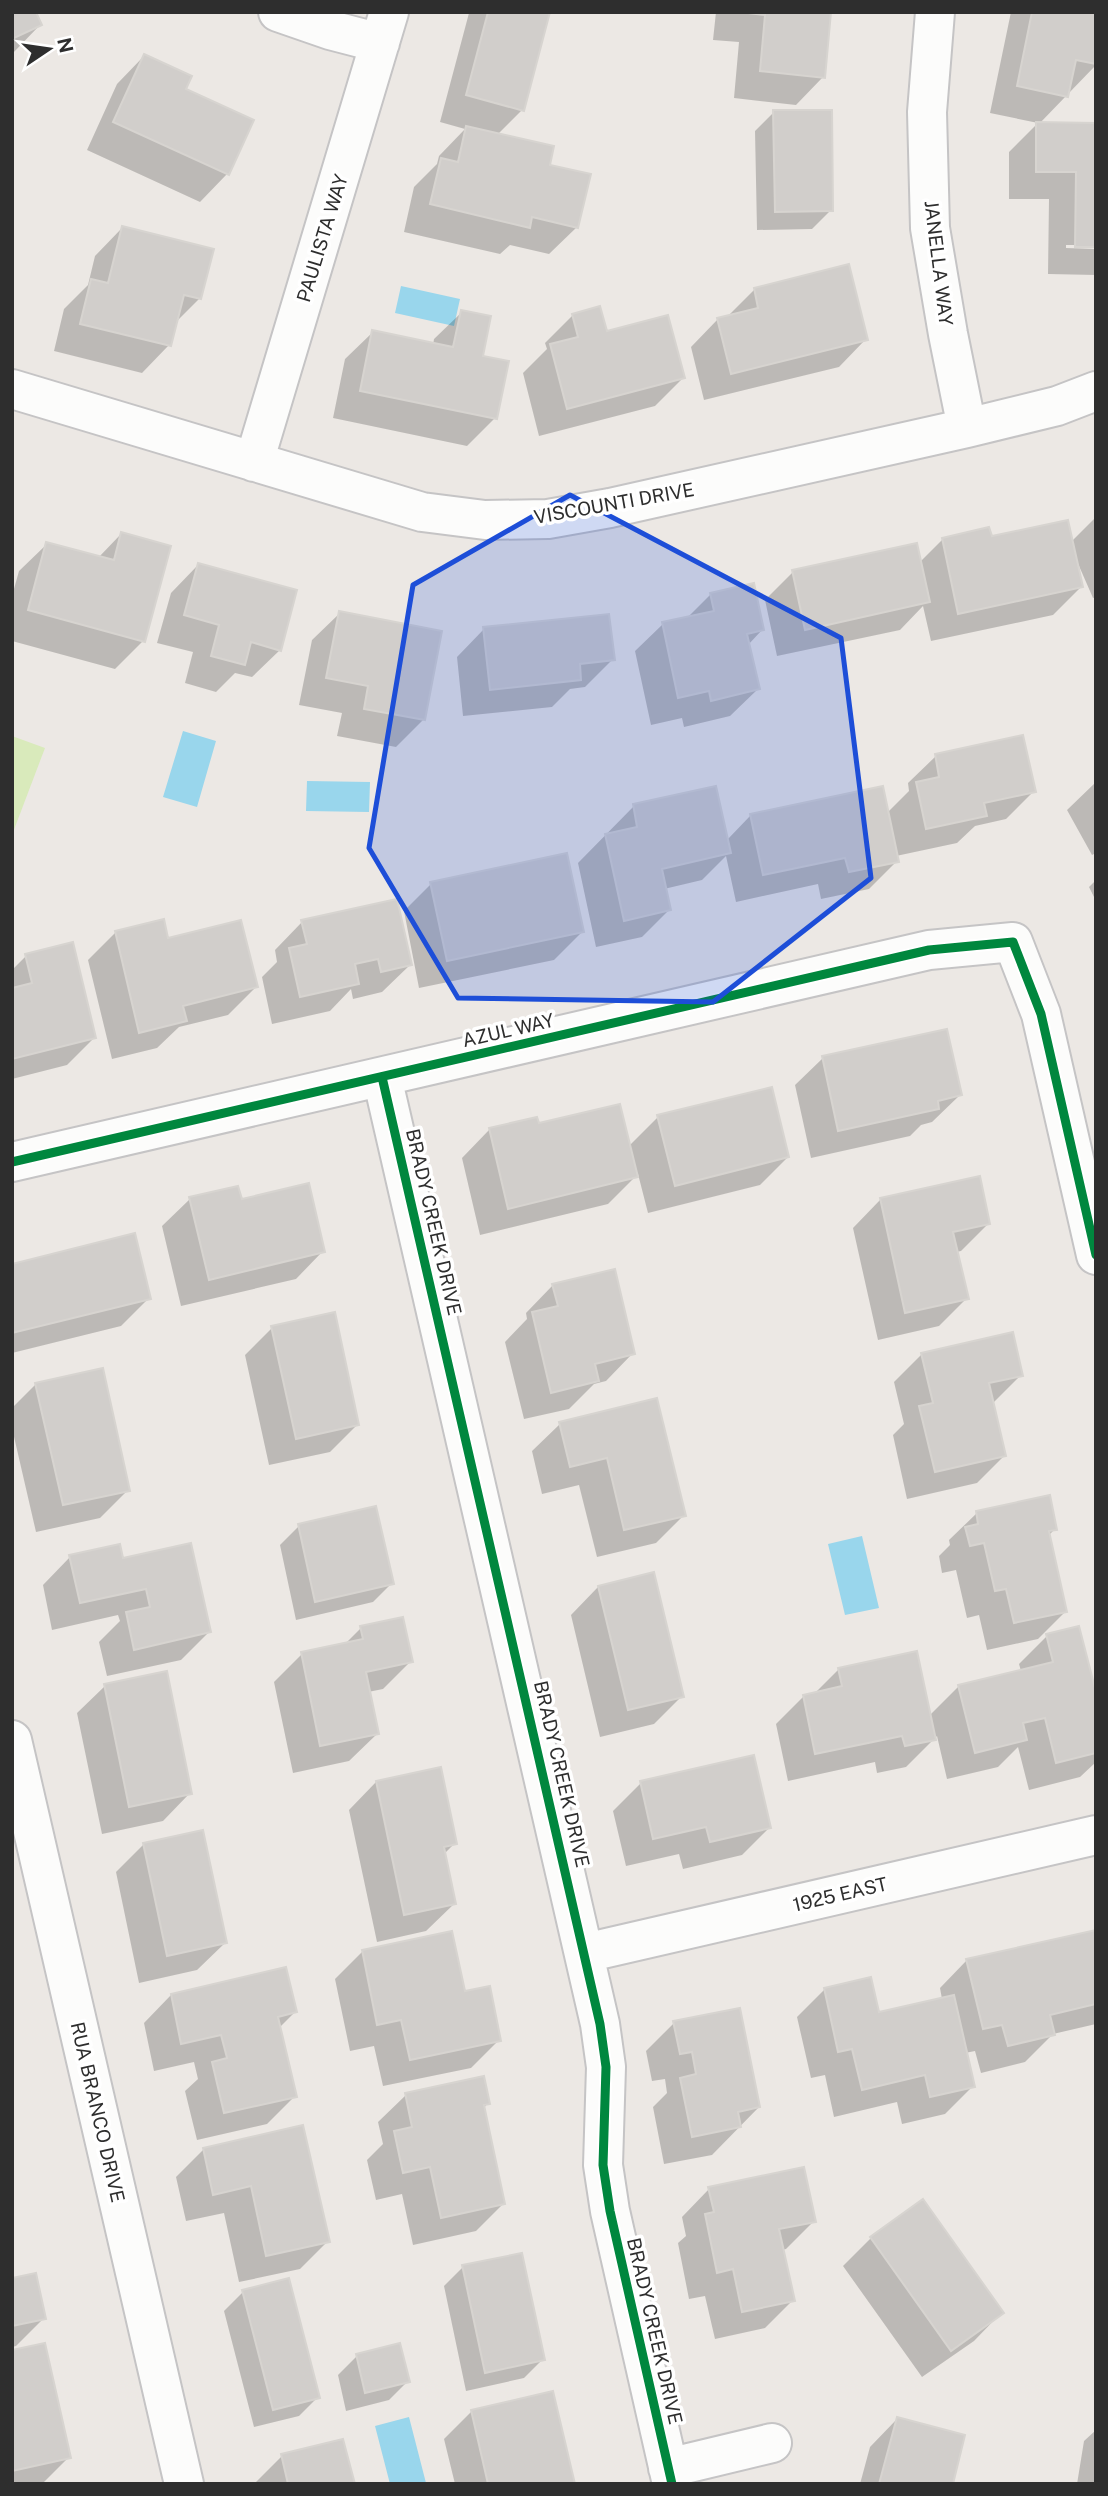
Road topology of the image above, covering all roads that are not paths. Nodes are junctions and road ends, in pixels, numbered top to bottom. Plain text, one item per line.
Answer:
1 (278, 12) edge
2 (935, 12) edge
3 (385, 28) edge
4 (12, 389) edge
5 (1096, 391) edge
6 (967, 428) junction
7 (254, 462) junction
8 (382, 1077) junction
9 (12, 1162) edge
10 (1096, 1255) edge
11 (12, 1740) edge
12 (1096, 1835) edge
13 (23, 1836) edge
14 (585, 1953) junction
15 (772, 2443) dead end
16 (670, 2476) edge
17 (184, 2484) edge

1 - 3 street
2 - 6 street, JANELLA WAY
3 - 7 street, PAULISTA WAY
4 - 7 street, VISCOUNTI DRIVE
5 - 6 street, VISCOUNTI DRIVE
6 - 7 street, VISCOUNTI DRIVE
8 - 9 street, AZUL WAY
8 - 10 street, AZUL WAY
8 - 14 street, BRADY CREEK DRIVE
11 - 13 street, RUA BRANCO DRIVE
12 - 14 street, 1925 EAST
13 - 17 street, RUA BRANCO DRIVE
14 - 16 street, BRADY CREEK DRIVE
15 - 16 street

